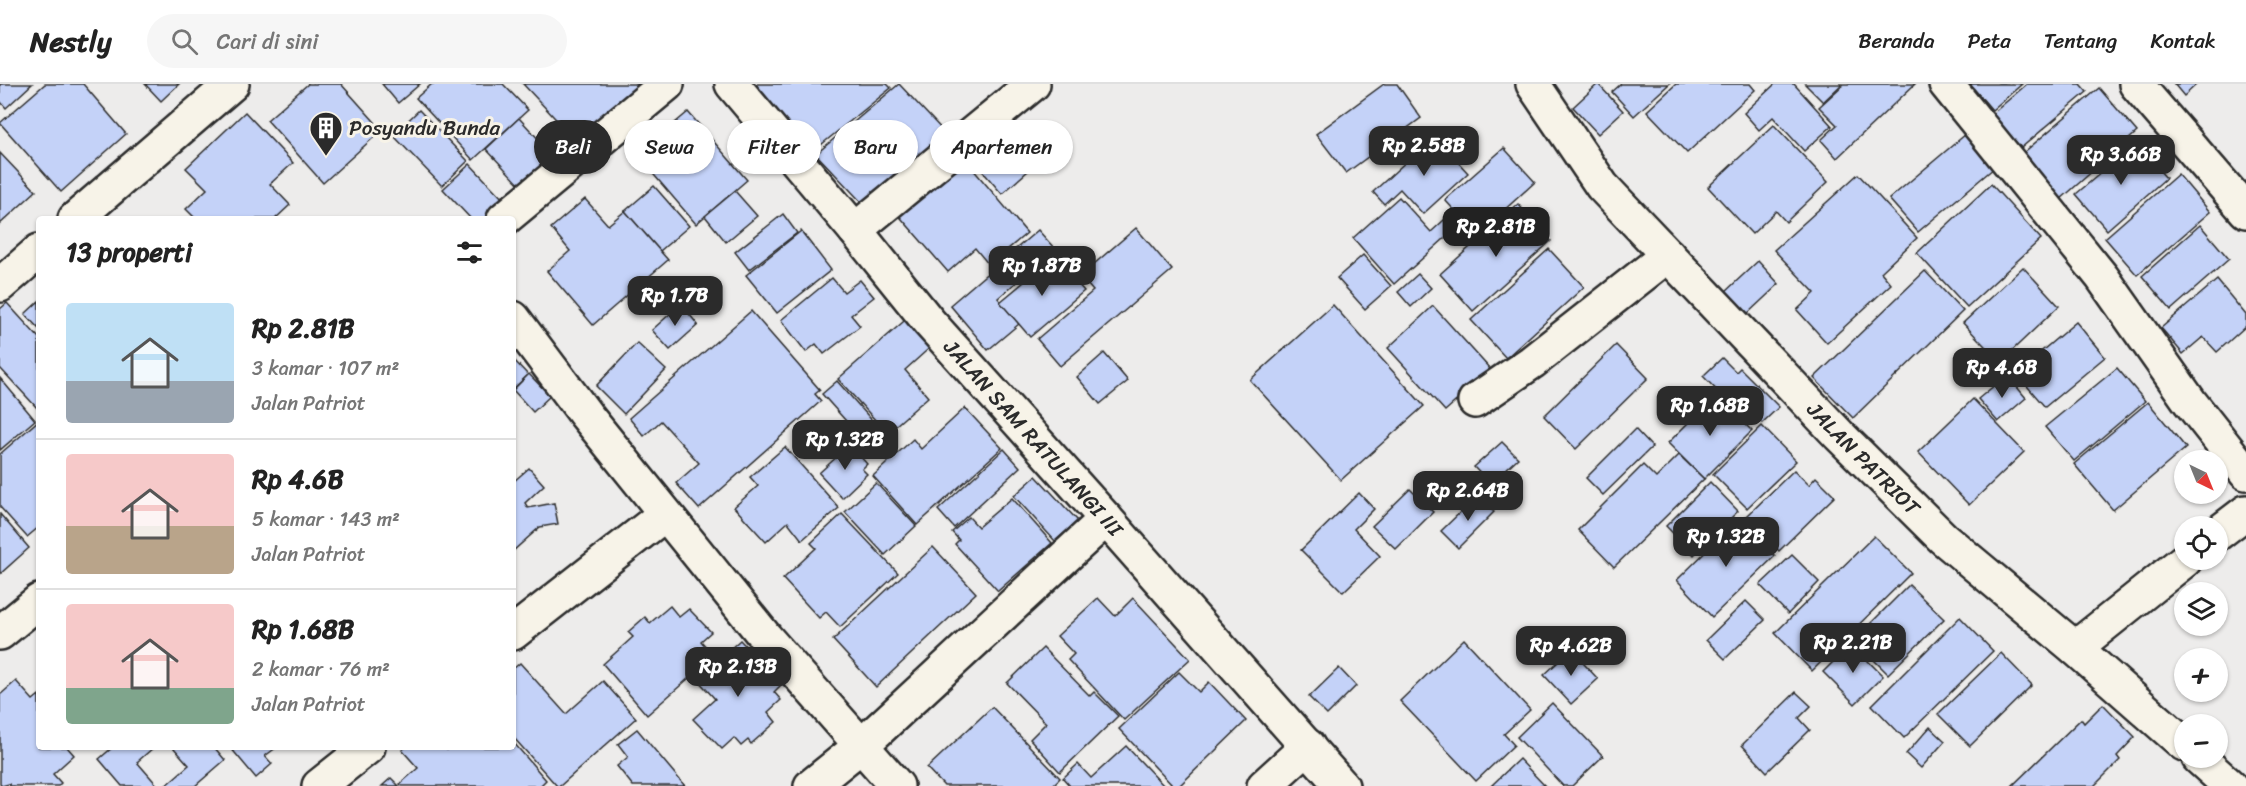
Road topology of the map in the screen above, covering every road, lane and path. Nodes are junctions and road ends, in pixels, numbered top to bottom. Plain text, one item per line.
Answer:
1 (232, 84) edge
2 (667, 84) edge
3 (732, 84) edge
4 (1033, 84) edge
5 (1533, 84) edge
6 (1946, 84) edge
7 (2136, 84) edge
8 (2246, 211) edge
9 (78, 216) edge
10 (508, 216) edge
11 (855, 230) junction
12 (36, 254) edge
13 (1668, 255) junction
14 (0, 285) edge
15 (516, 322) edge
16 (1475, 401) dead end
17 (2246, 473) edge
18 (2246, 512) edge
19 (665, 514) junction
20 (1106, 519) junction
21 (2228, 526) edge
22 (2174, 569) edge
23 (36, 603) edge
24 (516, 631) edge
25 (0, 633) edge
26 (2075, 648) junction
27 (2174, 735) edge
28 (862, 745) junction
29 (1308, 746) junction
30 (364, 750) edge
31 (2210, 768) edge
32 (319, 786) edge
33 (811, 786) edge
34 (897, 786) edge
35 (1264, 786) edge
36 (1342, 786) edge
37 (2230, 786) edge

1 - 9 street
2 - 10 street
3 - 11 street, JALAN SAM RATULANGI III
4 - 11 street
5 - 13 street, JALAN PATRIOT
6 - 17 street
7 - 8 street
11 - 20 street, JALAN SAM RATULANGI III
12 - 14 street
13 - 16 street
13 - 26 street, JALAN PATRIOT
15 - 19 street
18 - 21 street
19 - 24 street
19 - 28 street
20 - 28 street
20 - 29 street, JALAN SAM RATULANGI III
22 - 26 street
23 - 25 street
26 - 27 street, JALAN PATRIOT
28 - 33 street
28 - 34 street
29 - 35 street
29 - 36 street, JALAN SAM RATULANGI III
30 - 32 street
31 - 37 street

